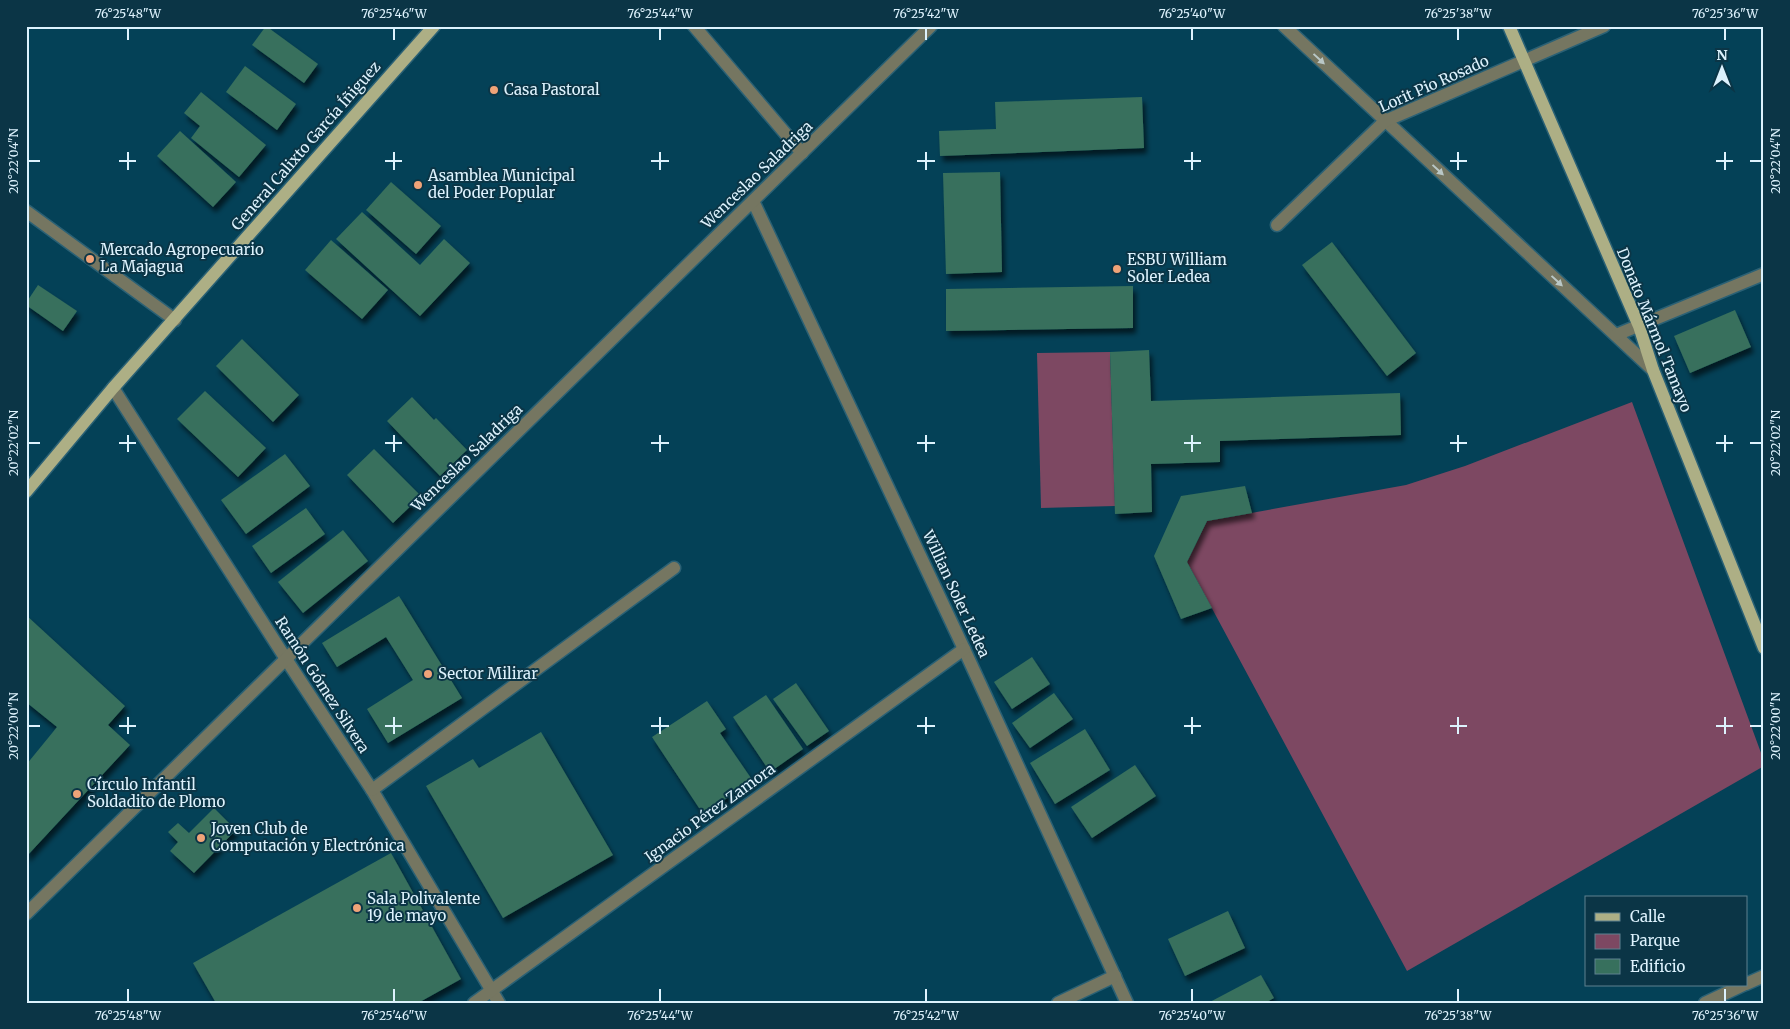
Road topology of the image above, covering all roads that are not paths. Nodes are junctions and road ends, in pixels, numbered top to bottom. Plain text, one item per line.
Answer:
1 (434, 26) edge
2 (694, 26) edge
3 (931, 26) edge
4 (1284, 26) edge
5 (1509, 26) edge
6 (1604, 26) edge
7 (1523, 62) junction
8 (1385, 121) junction
9 (802, 153) junction
10 (753, 201) junction
11 (26, 211) edge
12 (1277, 225) dead end
13 (1764, 274) edge
14 (175, 320) junction
15 (1639, 326) junction
16 (1616, 335) junction
17 (1653, 370) junction
18 (113, 388) junction
19 (26, 492) edge
20 (674, 568) dead end
21 (1763, 642) edge
22 (964, 649) junction
23 (286, 659) junction
24 (372, 790) junction
25 (26, 914) edge
26 (1114, 976) junction
27 (1764, 976) edge
28 (1748, 983) edge
29 (1741, 986) edge
30 (491, 991) junction
31 (474, 1003) edge
32 (499, 1003) edge
33 (1058, 1003) edge
34 (1127, 1003) edge
35 (1705, 1003) edge

1 - 14 main road, General Calixto García Íñiguez
2 - 9 street
3 - 9 street, Wenceslao Saladriga
4 -> 8 street
5 - 7 main road, Donato Mármol Tamayo
6 - 7 street, Lorit Pio Rosado
7 - 8 street, Lorit Pio Rosado
7 - 15 main road, Donato Mármol Tamayo
8 - 12 street, Lorit Pio Rosado
8 -> 16 street
9 - 10 street, Wenceslao Saladriga
10 - 22 street, Willian Soler Ledea
10 - 23 street, Wenceslao Saladriga
11 - 14 street
13 - 15 street
14 - 18 main road, General Calixto García Íñiguez
15 - 16 street
15 - 17 main road, Donato Mármol Tamayo
16 - 17 street
17 - 21 main road, Donato Mármol Tamayo
18 - 19 main road, General Calixto García Íñiguez
18 - 23 street, Ramón Gómez Silvera
20 - 24 street
22 - 26 street, Willian Soler Ledea
22 - 30 street, Ignacio Pérez Zamora
23 - 24 street, Ramón Gómez Silvera
23 - 25 street, Wenceslao Saladriga
24 - 30 street, Ramón Gómez Silvera
26 - 33 street
26 - 34 street, Willian Soler Ledea
27 - 28 street
29 - 35 street
30 - 31 street, Ignacio Pérez Zamora
30 - 32 street, Ramón Gómez Silvera

